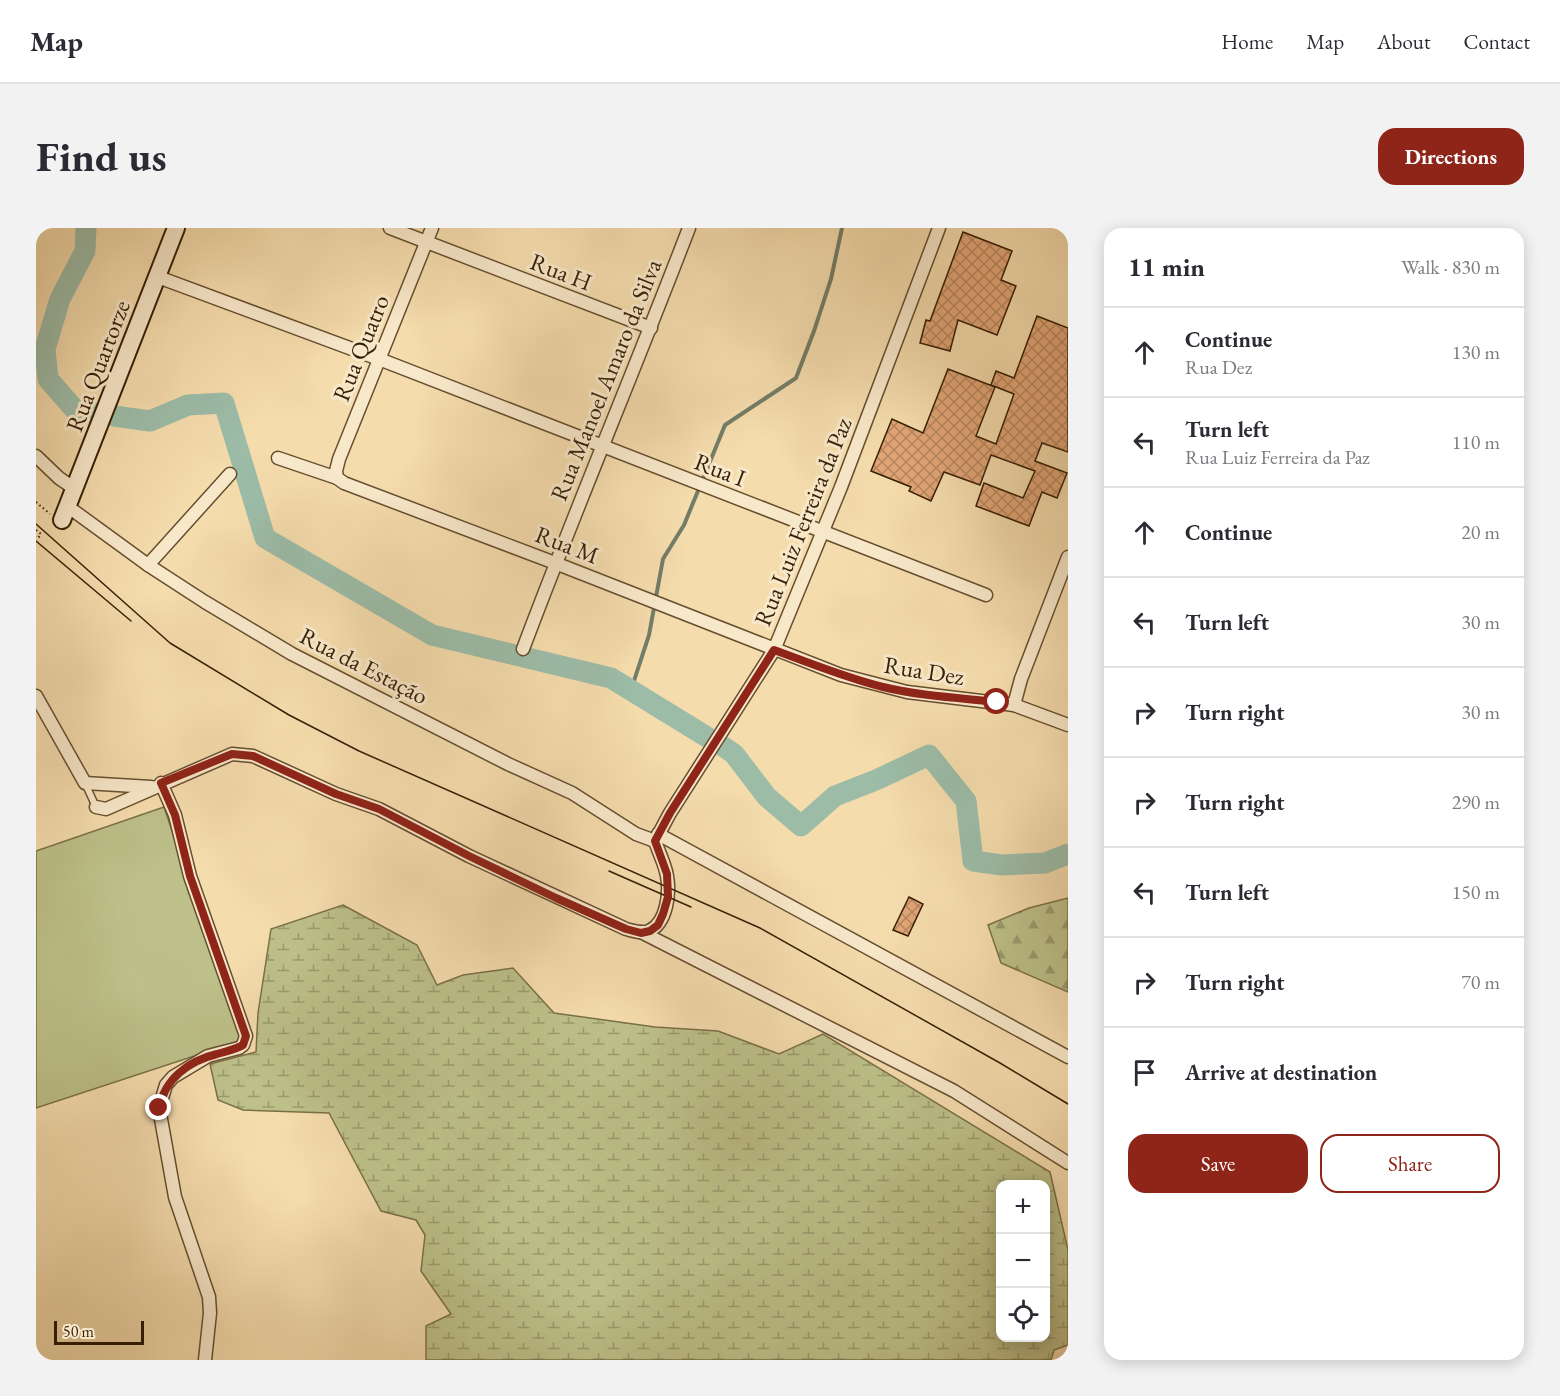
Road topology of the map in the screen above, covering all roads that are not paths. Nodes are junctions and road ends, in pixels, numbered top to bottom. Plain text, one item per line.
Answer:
1 (176, 228) edge
2 (390, 228) edge
3 (432, 228) edge
4 (689, 228) edge
5 (939, 228) edge
6 (427, 243) junction
7 (158, 277) junction
8 (651, 328) junction
9 (379, 359) junction
10 (603, 448) junction
11 (36, 456) edge
12 (278, 458) dead end
13 (230, 474) dead end
14 (340, 481) junction
15 (75, 489) junction
16 (65, 513) joint
17 (822, 531) junction
18 (1068, 557) edge
19 (555, 563) junction
20 (148, 565) junction
21 (986, 595) dead end
22 (524, 649) dead end
23 (774, 650) junction
24 (36, 696) edge
25 (1014, 705) junction
26 (1068, 725) edge
27 (85, 783) junction
28 (157, 785) junction
29 (96, 807) joint
30 (656, 838) junction
31 (641, 933) junction
32 (1068, 1058) edge
33 (1068, 1163) edge
34 (205, 1360) edge

1 - 7 street, Rua Quartorze
2 - 6 street, Rua H
3 - 6 street, Rua Quatro
4 - 8 street, Rua Manoel Amaro da Silva
5 - 17 street, Rua Luiz Ferreira da Paz
6 - 8 street, Rua H
6 - 9 street, Rua Quatro
7 - 9 street, Rua I
7 - 15 street, Rua Quartorze
8 - 10 street, Rua Manoel Amaro da Silva
9 - 10 street, Rua I
9 - 14 street, Rua Quatro
10 - 17 street, Rua I
10 - 19 street, Rua Manoel Amaro da Silva
11 - 15 street
12 - 14 street, Rua M
13 - 20 street
14 - 19 street, Rua M
15 - 16 street, Rua Quartorze
16 - 20 street, Rua da Estação
17 - 21 street
17 - 23 street, Rua Luiz Ferreira da Paz
18 - 25 street
19 - 22 street, Rua Manoel Amaro da Silva
19 - 23 street, Rua M
20 - 30 street, Rua da Estação
23 - 25 street, Rua Dez
23 - 30 street, Rua Luiz Ferreira da Paz
24 - 27 street
25 - 26 street, Rua Dez
27 - 28 street
27 - 29 lane
28 - 29 street
28 - 31 street
28 - 34 street
30 - 31 street
30 - 32 street, Rua da Estação
31 - 33 street

